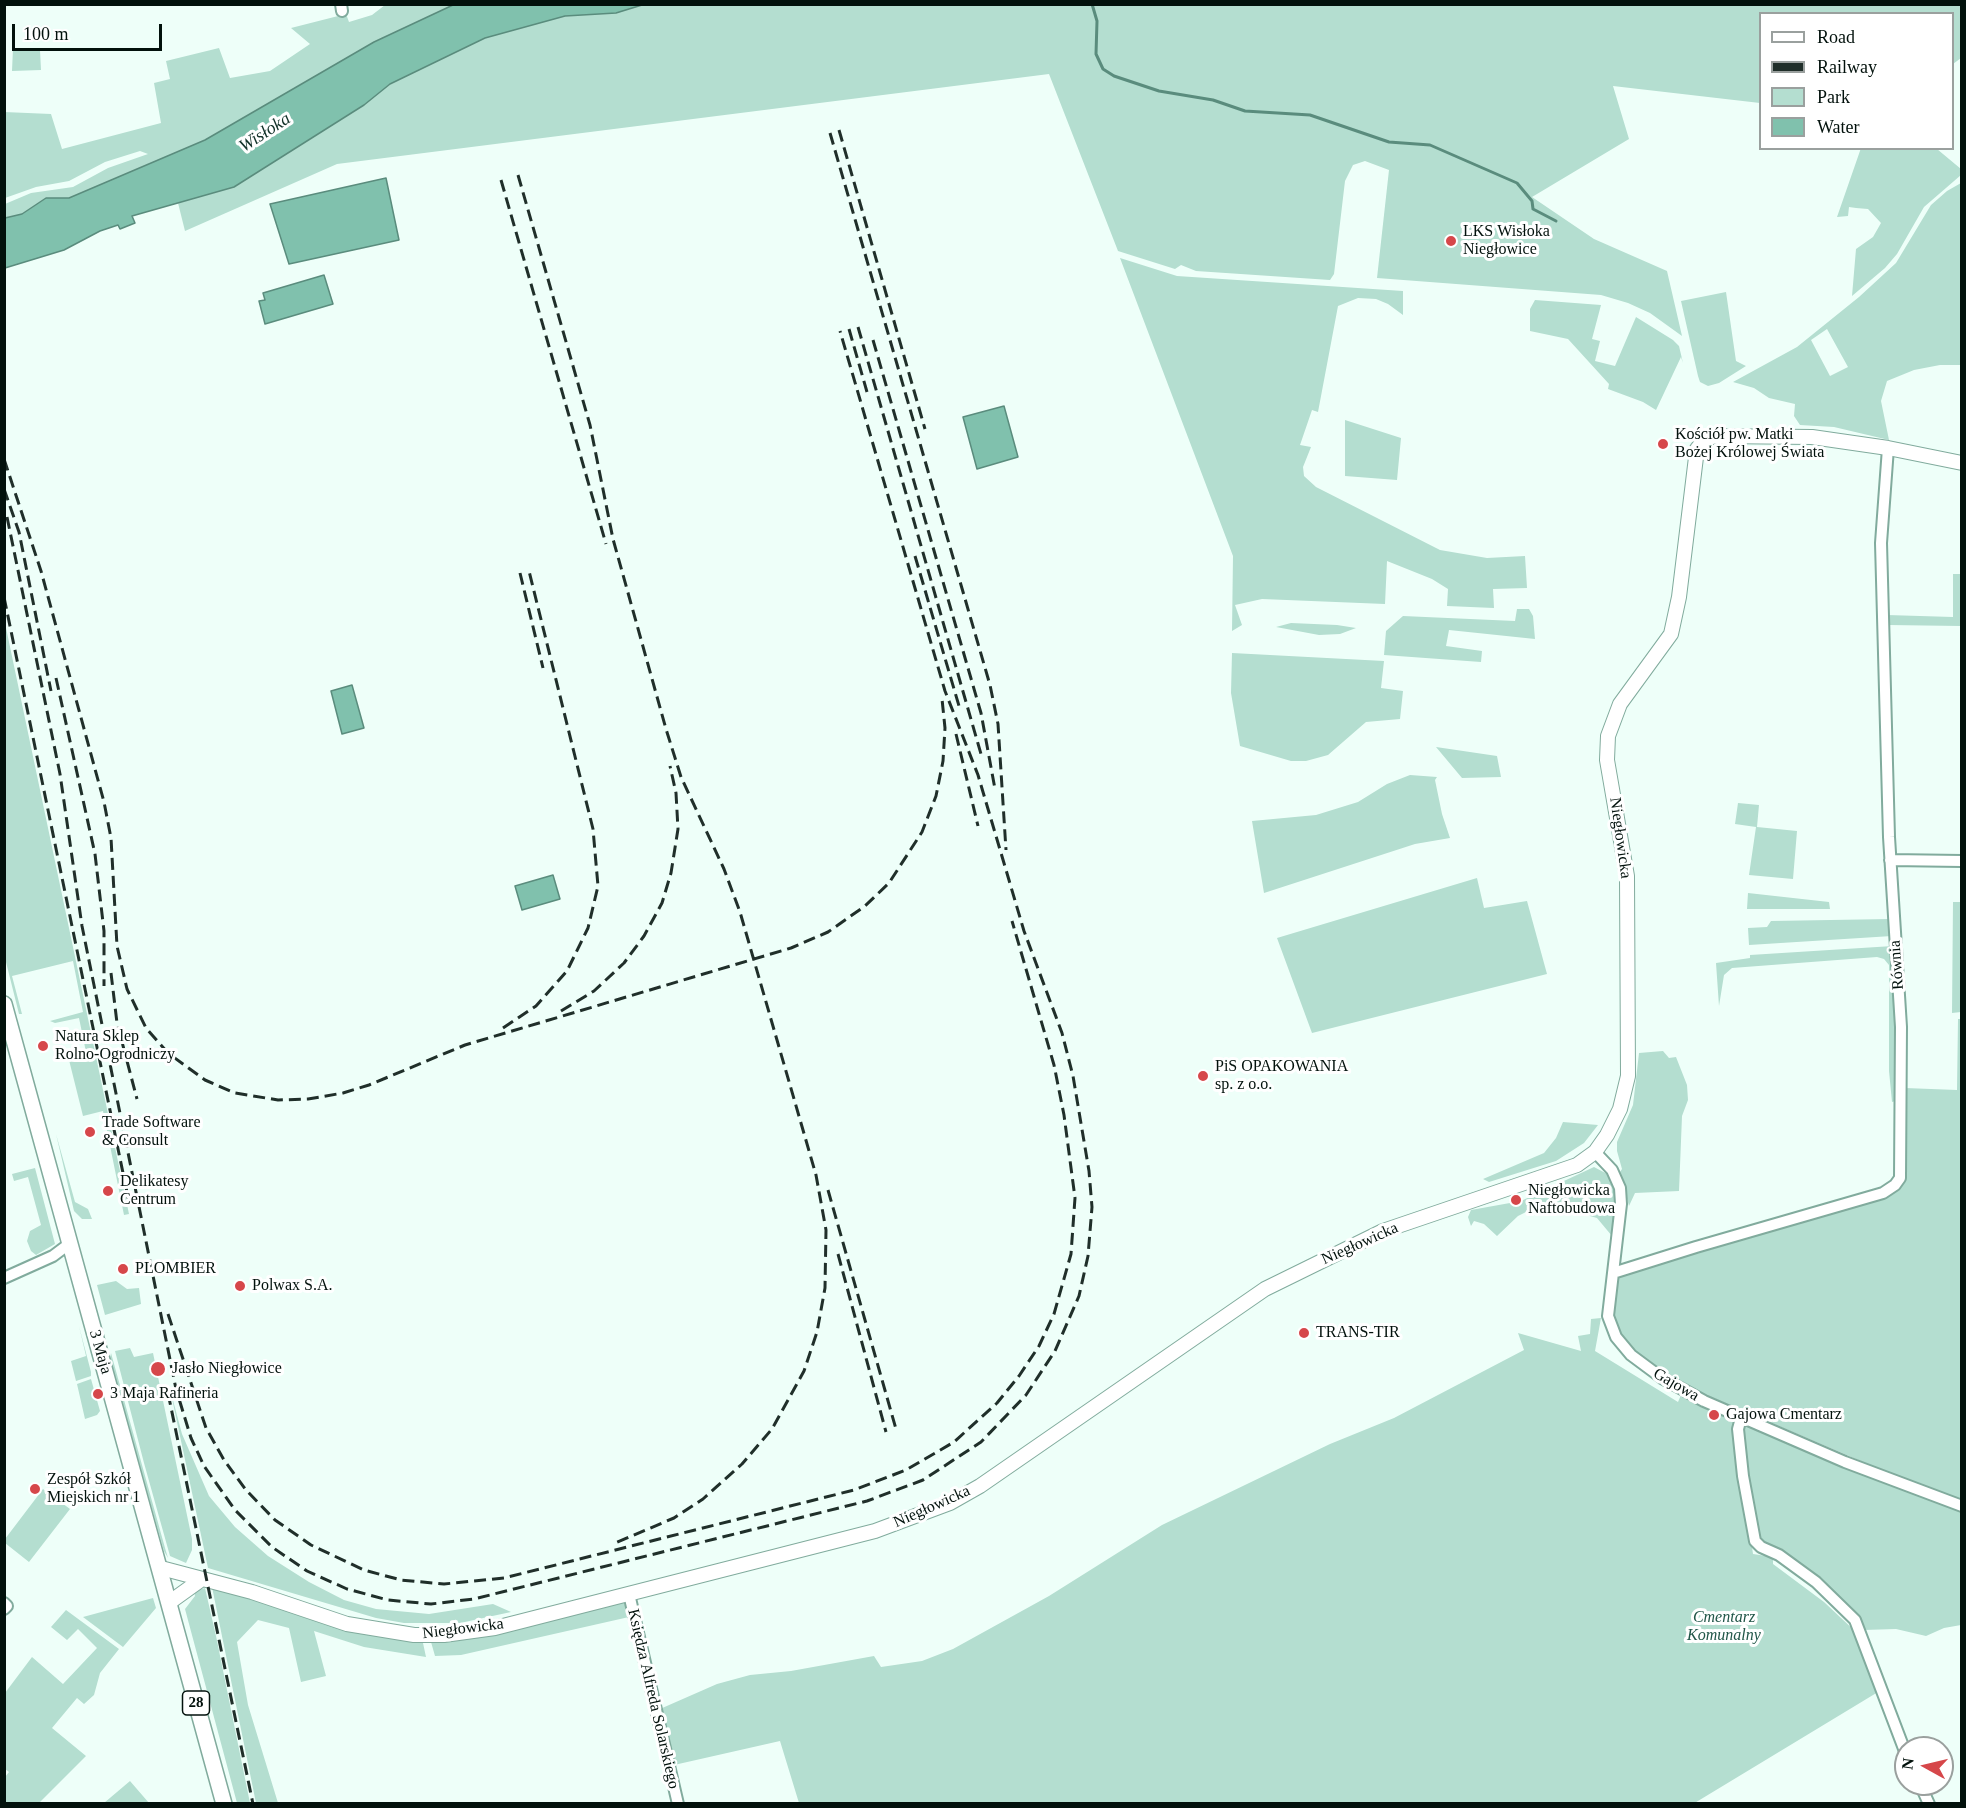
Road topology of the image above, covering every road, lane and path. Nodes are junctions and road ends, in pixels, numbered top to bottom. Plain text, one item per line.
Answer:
1 (1888, 448) junction
2 (1962, 463) edge
3 (1890, 860) junction
4 (1962, 861) edge
5 (6, 1013) edge
6 (1595, 1152) junction
7 (69, 1244) junction
8 (1613, 1273) junction
9 (4, 1278) edge
10 (1741, 1418) junction
11 (1962, 1506) edge
12 (161, 1568) junction
13 (202, 1579) junction
14 (629, 1594) junction
15 (170, 1602) junction
16 (4, 1603) edge
17 (4, 1609) edge
18 (1899, 1736) edge
19 (224, 1803) edge
20 (678, 1803) edge

1 - 2 street, Niegłowicka
1 - 3 street, Równia
1 - 6 street, Niegłowicka
3 - 4 street
3 - 8 street, Równia
5 - 7 main road, 3 Maja / 28
6 - 8 street, Gajowa
6 - 14 street, Niegłowicka
7 - 9 street
7 - 12 main road, 3 Maja / 28
8 - 10 street, Gajowa
10 - 11 street, Gajowa
10 - 18 street
12 - 13 street, Niegłowicka
12 - 15 main road, 3 Maja / 28
13 - 14 street, Niegłowicka
13 - 15 street
14 - 20 street, Księdza Alfreda Solarskiego
15 - 19 main road, 3 Maja / 28
16 - 17 street

